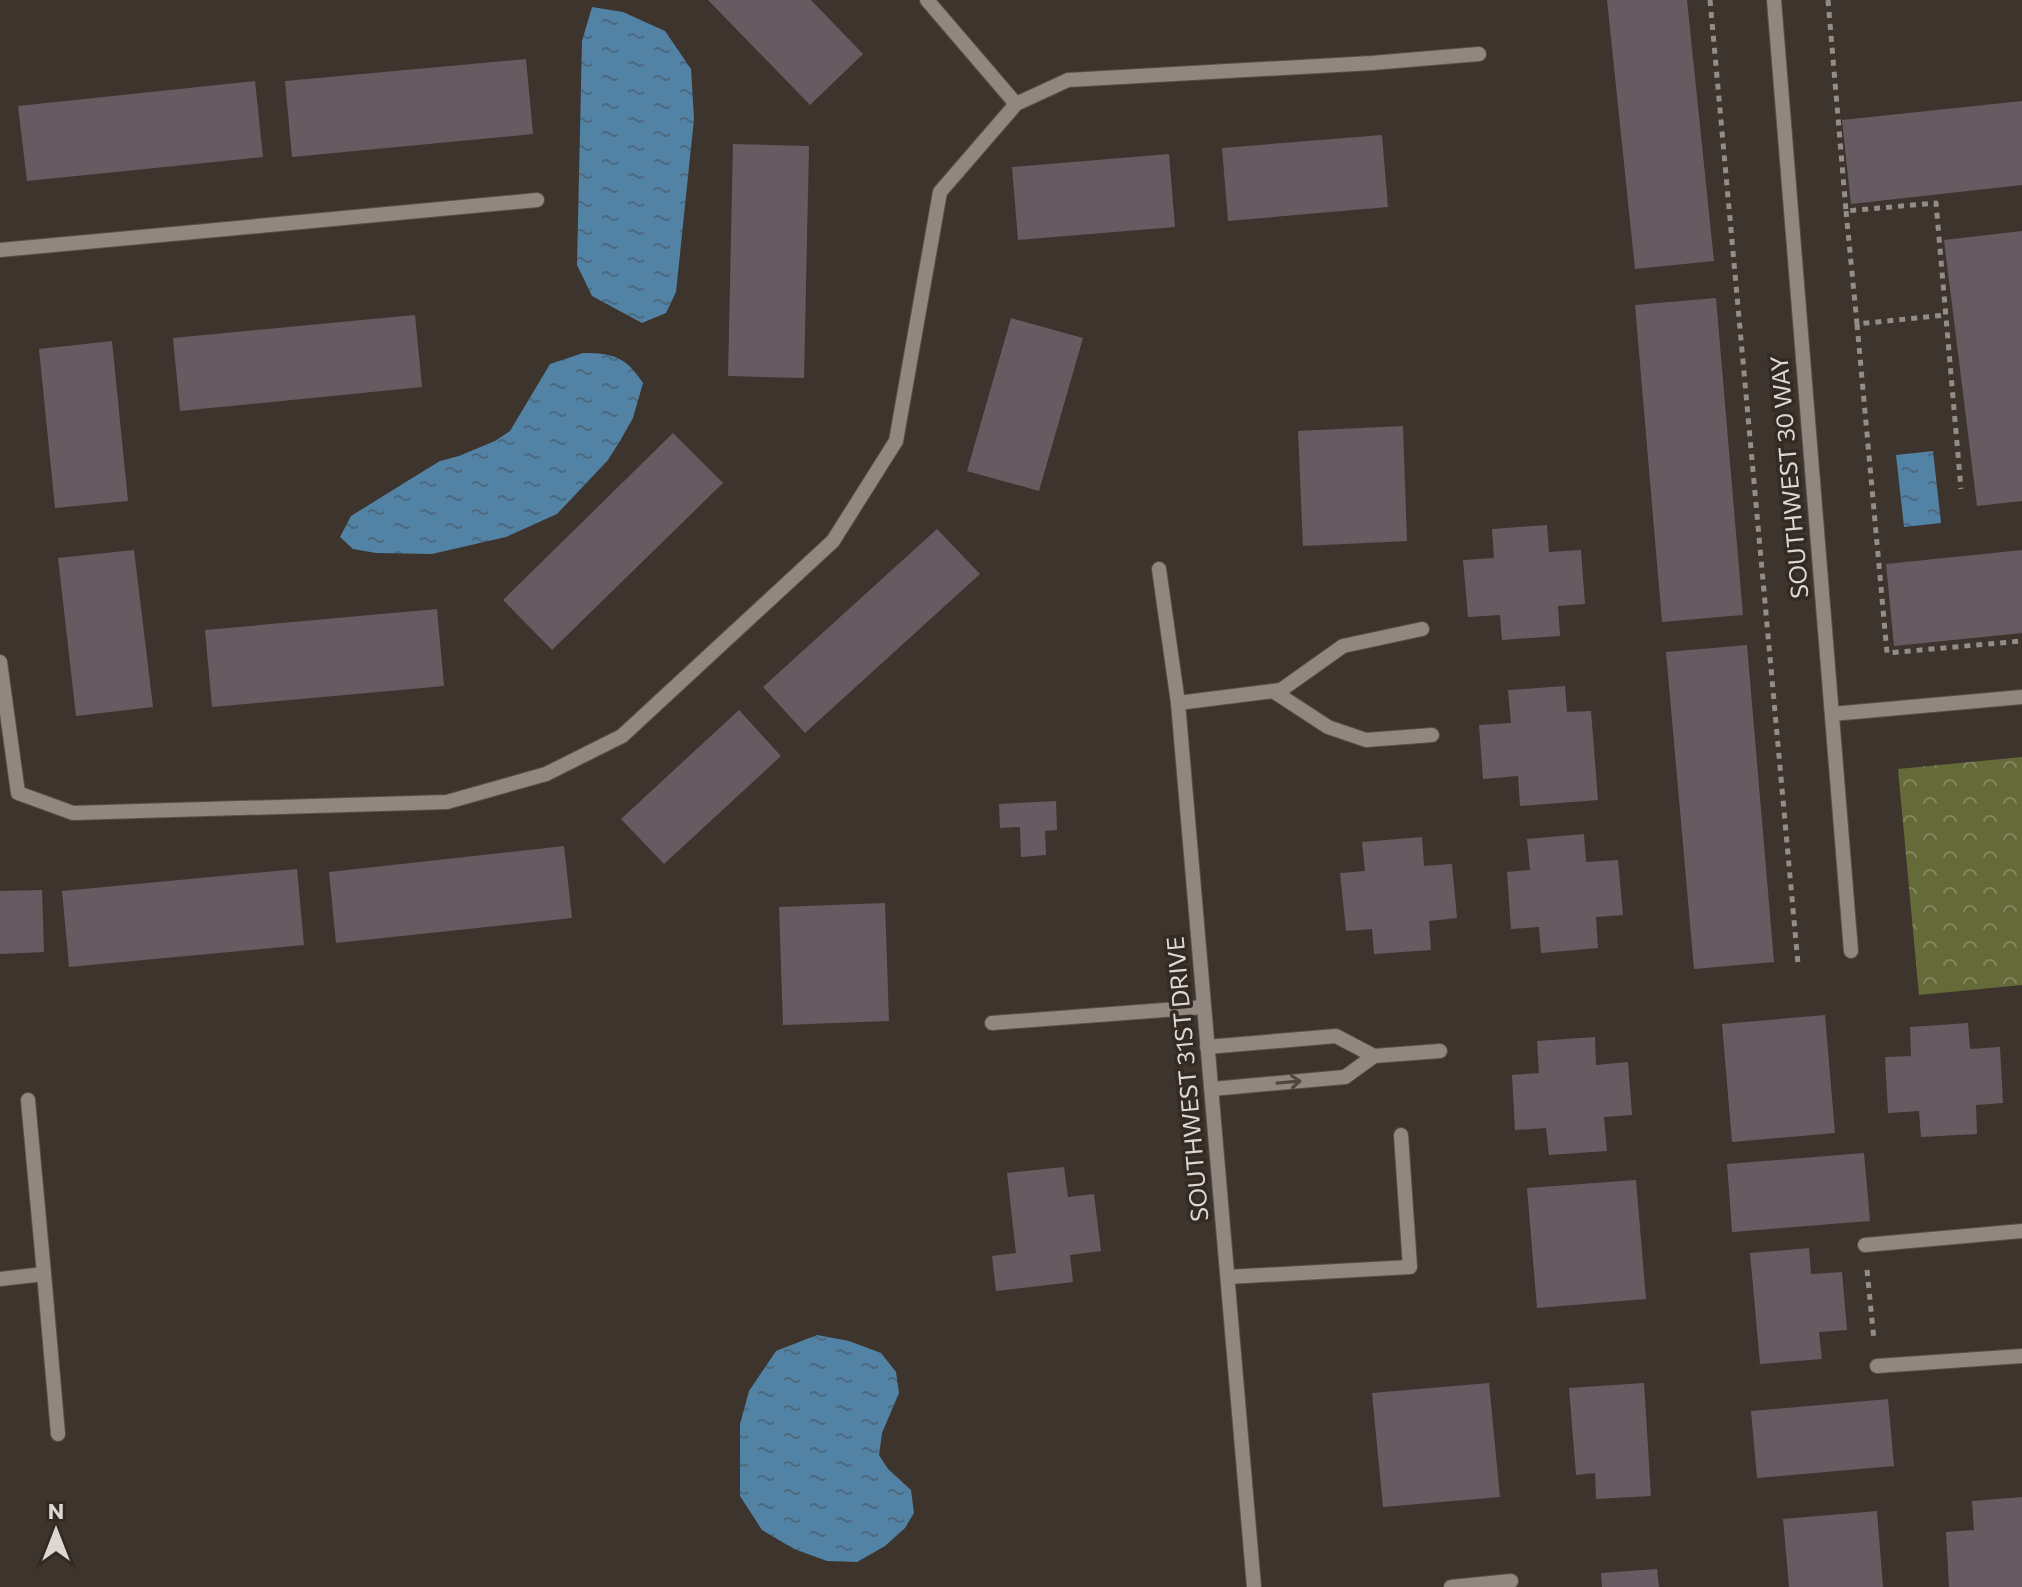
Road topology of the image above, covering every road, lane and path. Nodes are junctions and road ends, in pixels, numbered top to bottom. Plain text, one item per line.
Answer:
1 (927, 0) edge
2 (1710, 0) edge
3 (1774, 0) edge
4 (1828, 0) edge
5 (1479, 54) dead end
6 (1016, 104) junction
7 (537, 200) dead end
8 (1846, 211) junction
9 (0, 250) edge
10 (1946, 315) junction
11 (1857, 324) junction
12 (1961, 489) dead end
13 (1159, 569) dead end
14 (1422, 629) dead end
15 (2022, 641) edge
16 (0, 662) edge
17 (1273, 691) junction
18 (2022, 697) edge
19 (1178, 703) junction
20 (1832, 714) junction
21 (1432, 735) dead end
22 (1851, 951) dead end
23 (1798, 964) dead end
24 (1204, 1007) junction
25 (992, 1023) dead end
26 (1207, 1047) junction
27 (1440, 1051) dead end
28 (1374, 1056) junction
29 (1212, 1089) junction
30 (28, 1100) dead end
31 (1401, 1135) dead end
32 (2022, 1231) edge
33 (1865, 1245) joint
34 (44, 1274) junction
35 (1228, 1277) junction
36 (0, 1279) edge
37 (2022, 1356) edge
38 (1877, 1366) joint
39 (58, 1434) dead end
40 (1511, 1581) dead end
41 (1254, 1587) edge
42 (1451, 1587) edge

1 - 6 street
2 - 23 path
3 - 20 street, SOUTHWEST 30 WAY
4 - 8 path
5 - 6 street
6 - 16 street
7 - 9 street
8 - 10 path
8 - 11 path
10 - 11 path
10 - 12 path
11 - 15 path
13 - 19 street, SOUTHWEST 31ST DRIVE
14 - 17 street
17 - 19 street
17 - 21 street
18 - 20 street
19 - 24 street, SOUTHWEST 31ST DRIVE
20 - 22 street, SOUTHWEST 30 WAY
24 - 25 street
24 - 26 street, SOUTHWEST 31ST DRIVE
26 - 28 street
26 - 29 street, SOUTHWEST 31ST DRIVE
27 - 28 street
29 -> 28 street
29 - 35 street, SOUTHWEST 31ST DRIVE
30 - 34 street
31 - 35 street
32 - 33 street
33 - 38 path
34 - 36 street
34 - 39 street
35 - 41 street, SOUTHWEST 31ST DRIVE
37 - 38 street
40 - 42 street

